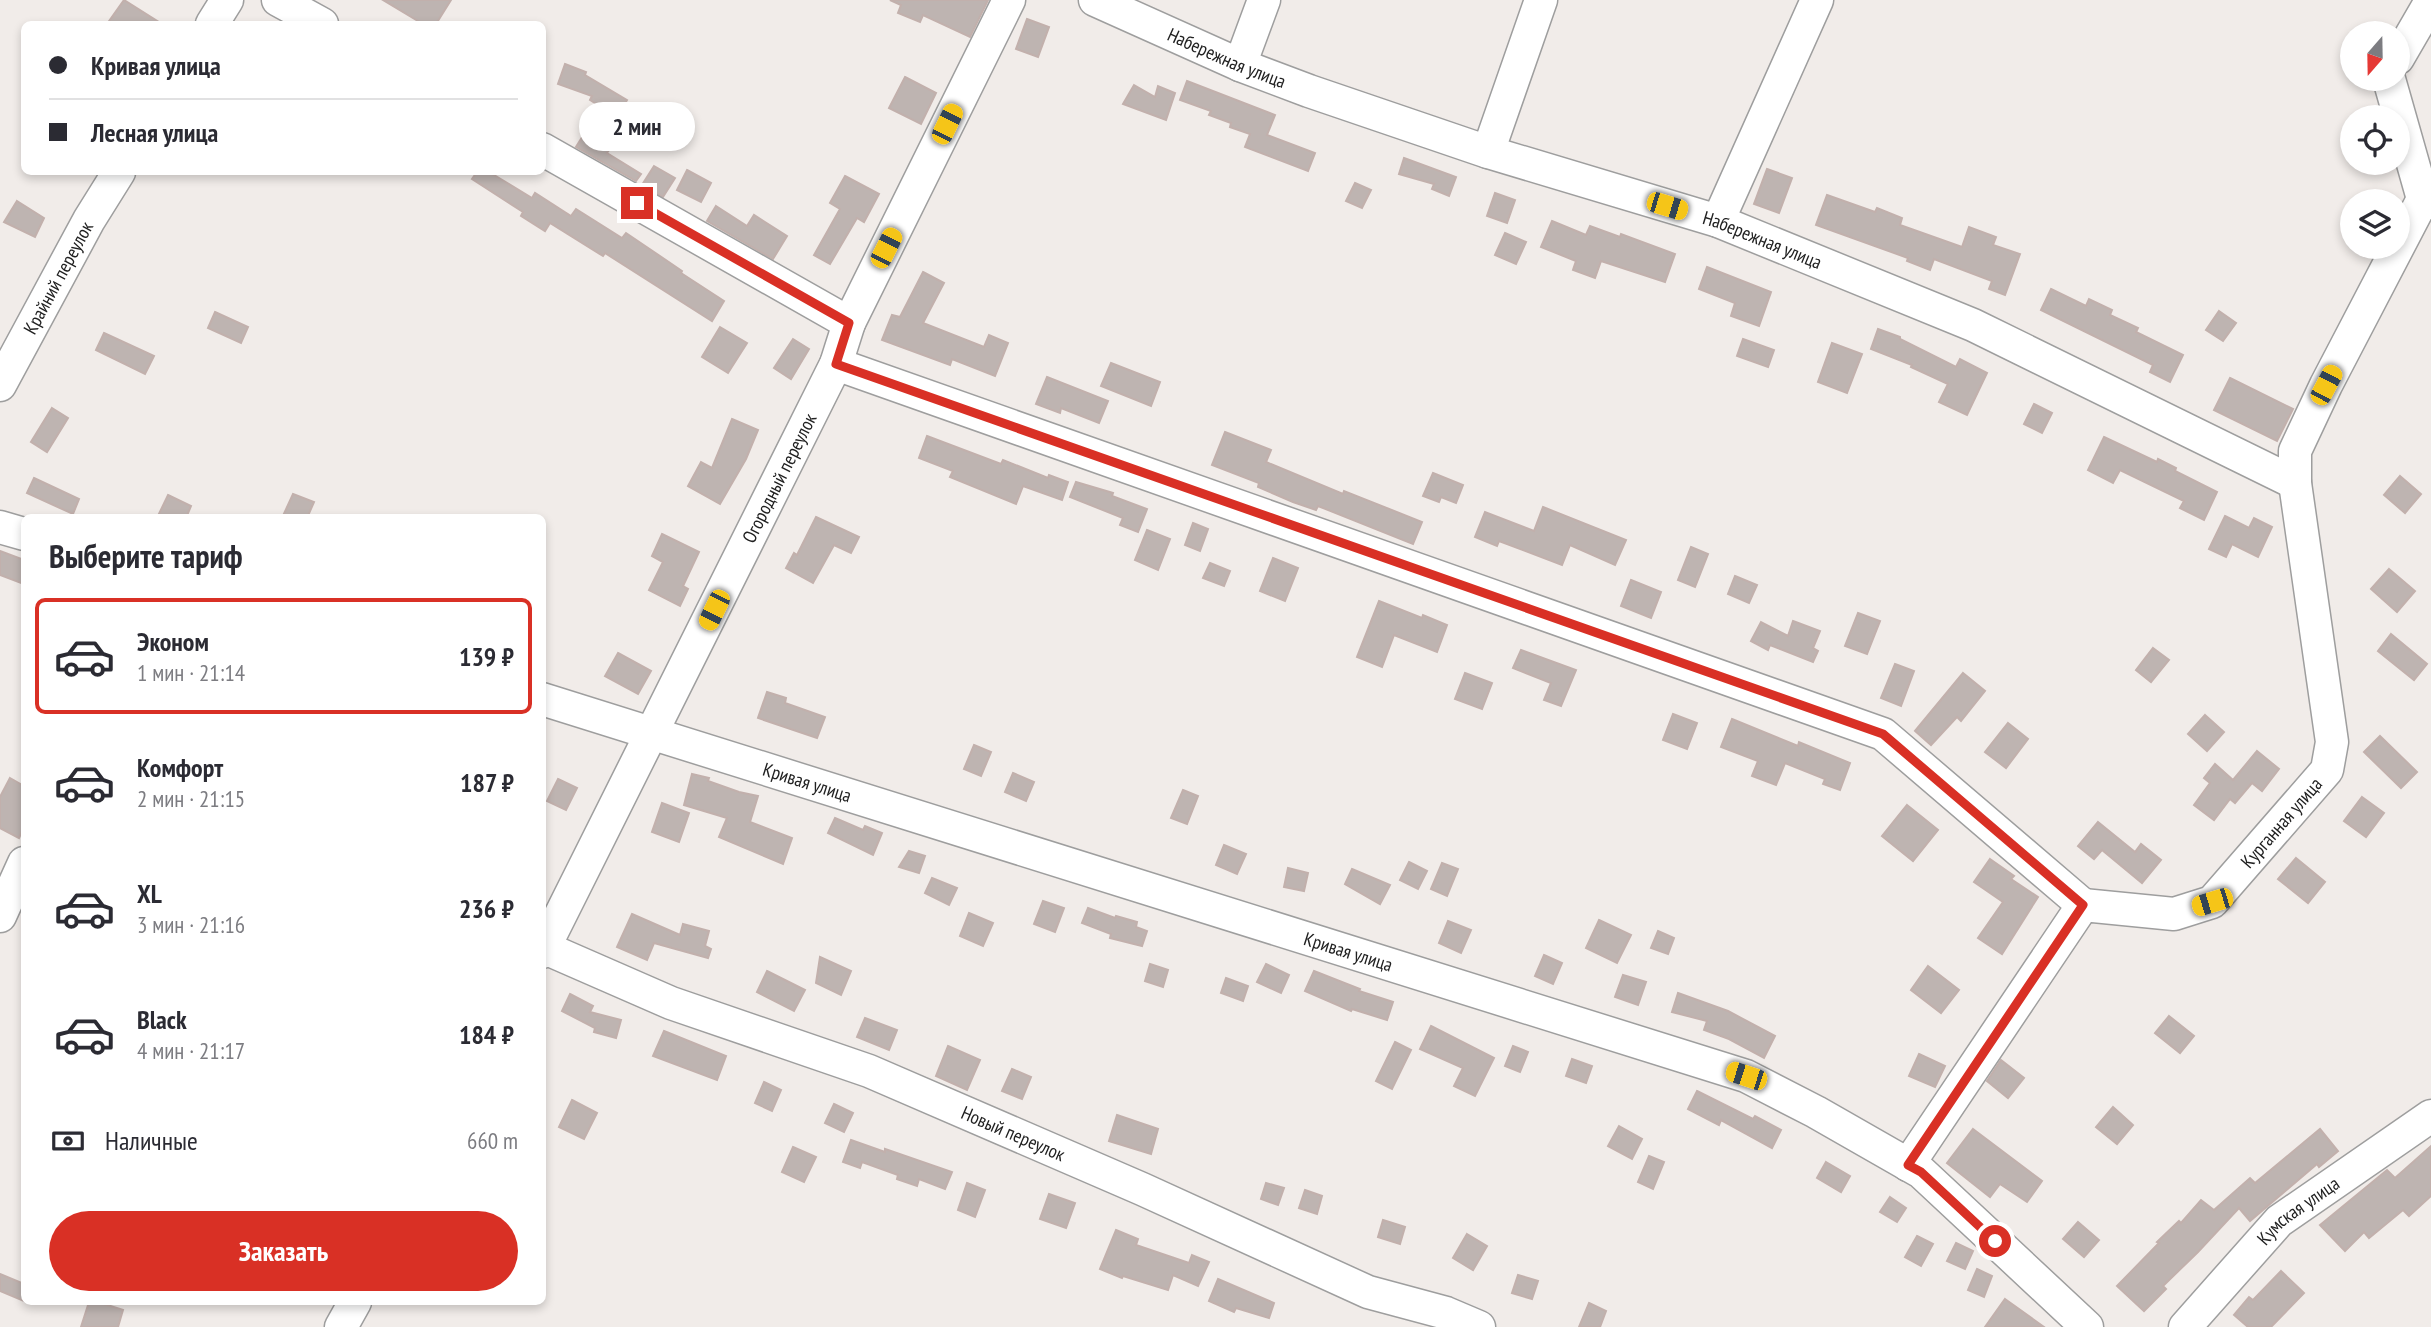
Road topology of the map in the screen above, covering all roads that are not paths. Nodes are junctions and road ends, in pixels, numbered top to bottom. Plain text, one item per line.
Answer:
1 (227, 0) edge
2 (278, 0) edge
3 (1009, 0) edge
4 (1095, 0) edge
5 (1264, 0) edge
6 (1541, 0) edge
7 (1817, 0) edge
8 (2431, 1) edge
9 (214, 21) edge
10 (316, 21) edge
11 (2410, 37) edge
12 (1240, 65) junction
13 (2393, 91) edge
14 (546, 151) edge
15 (1488, 152) junction
16 (117, 175) edge
17 (2427, 201) edge
18 (1718, 221) junction
19 (849, 323) junction
20 (836, 364) junction
21 (0, 385) edge
22 (2295, 483) junction
23 (0, 527) edge
24 (21, 533) edge
25 (546, 700) edge
26 (653, 733) junction
27 (21, 870) edge
28 (2083, 905) junction
29 (0, 916) edge
30 (546, 946) edge
31 (546, 951) edge
32 (2431, 1116) edge
33 (1908, 1165) junction
34 (353, 1305) edge
35 (341, 1327) edge
36 (1479, 1327) edge
37 (2087, 1327) edge
38 (2185, 1327) edge

1 - 9 street
2 - 10 street
3 - 19 street, Огородный переулок
4 - 12 street, Набережная улица
5 - 12 street
6 - 15 street
7 - 18 street
8 - 11 street
12 - 15 street, Набережная улица
13 - 17 street
14 - 19 street
15 - 18 street, Набережная улица
16 - 21 street, Крайний переулок
17 - 22 street, Курганная улица
18 - 22 street, Набережная улица
19 - 20 street, Огородный переулок
20 - 26 street, Огородный переулок
20 - 28 street
22 - 28 street, Курганная улица
23 - 24 street
25 - 26 street, Кривая улица
26 - 30 street, Огородный переулок
26 - 33 street, Кривая улица
27 - 29 street
28 - 33 street
31 - 36 street, Новый переулок
32 - 38 street, Кумская улица
33 - 37 street, Кривая улица
34 - 35 street

